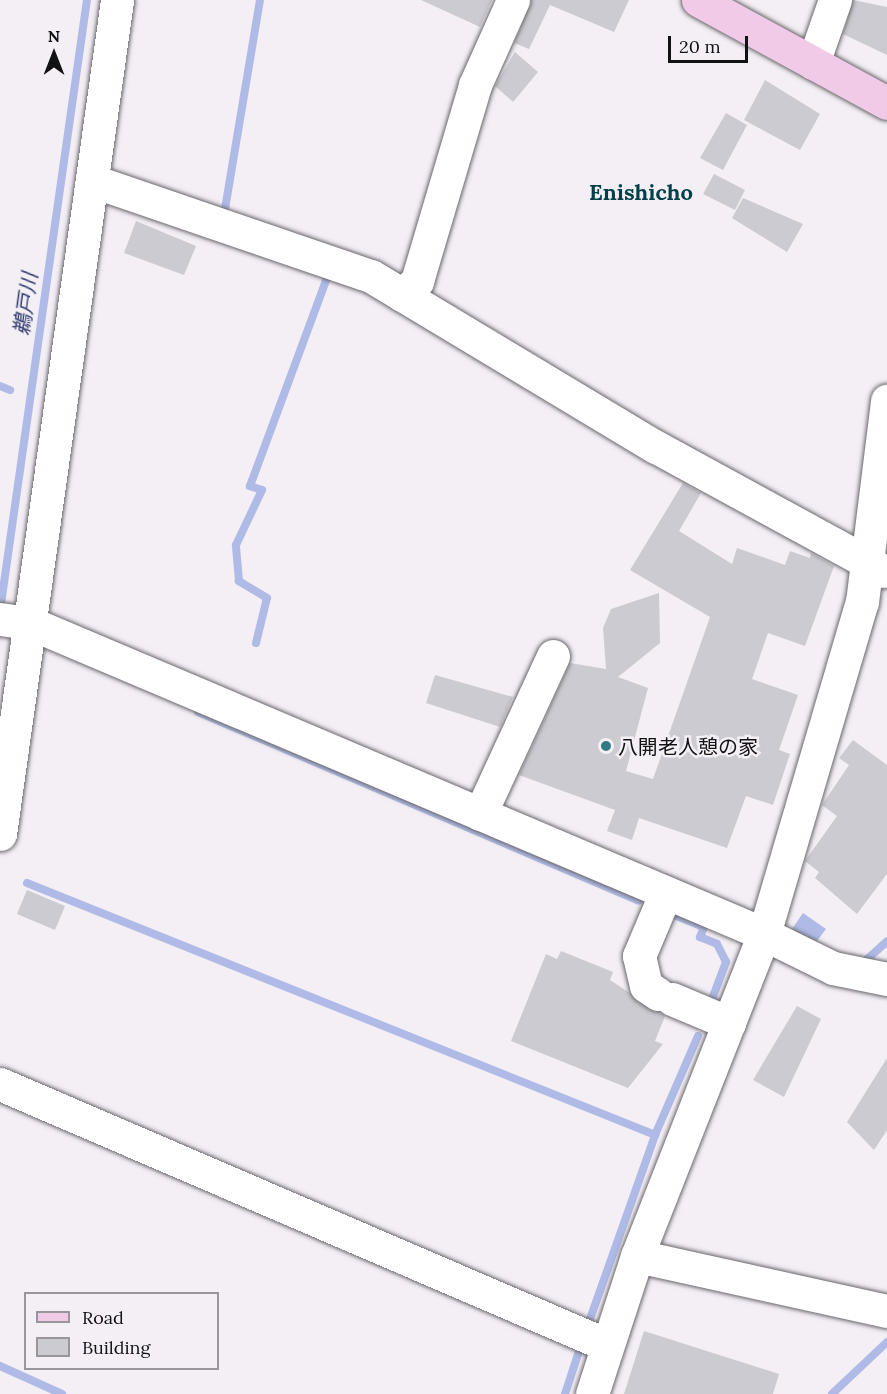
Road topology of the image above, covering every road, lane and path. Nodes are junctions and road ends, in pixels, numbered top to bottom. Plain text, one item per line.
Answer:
1 (117, 0) edge
2 (513, 0) edge
3 (699, 0) edge
4 (835, 0) edge
5 (813, 63) junction
6 (887, 103) edge
7 (93, 181) junction
8 (402, 295) junction
9 (887, 401) edge
10 (878, 567) edge
11 (14, 621) edge
12 (553, 656) dead end
13 (480, 814) junction
14 (0, 834) edge
15 (666, 892) junction
16 (764, 934) junction
17 (887, 979) edge
18 (729, 1023) junction
19 (0, 1084) edge
20 (637, 1256) junction
21 (887, 1311) edge
22 (607, 1345) junction
23 (592, 1394) edge

1 - 7 street
2 - 8 street
3 - 5 main road
4 - 5 street
5 - 6 main road
7 - 8 street
7 - 11 street
8 - 10 street
9 - 10 street
10 - 16 street
11 - 13 street
11 - 14 street
12 - 13 street
13 - 15 street
15 - 16 street
15 - 18 street
16 - 17 street
16 - 18 street
18 - 20 street
19 - 22 street
20 - 21 street
20 - 22 street
22 - 23 street

